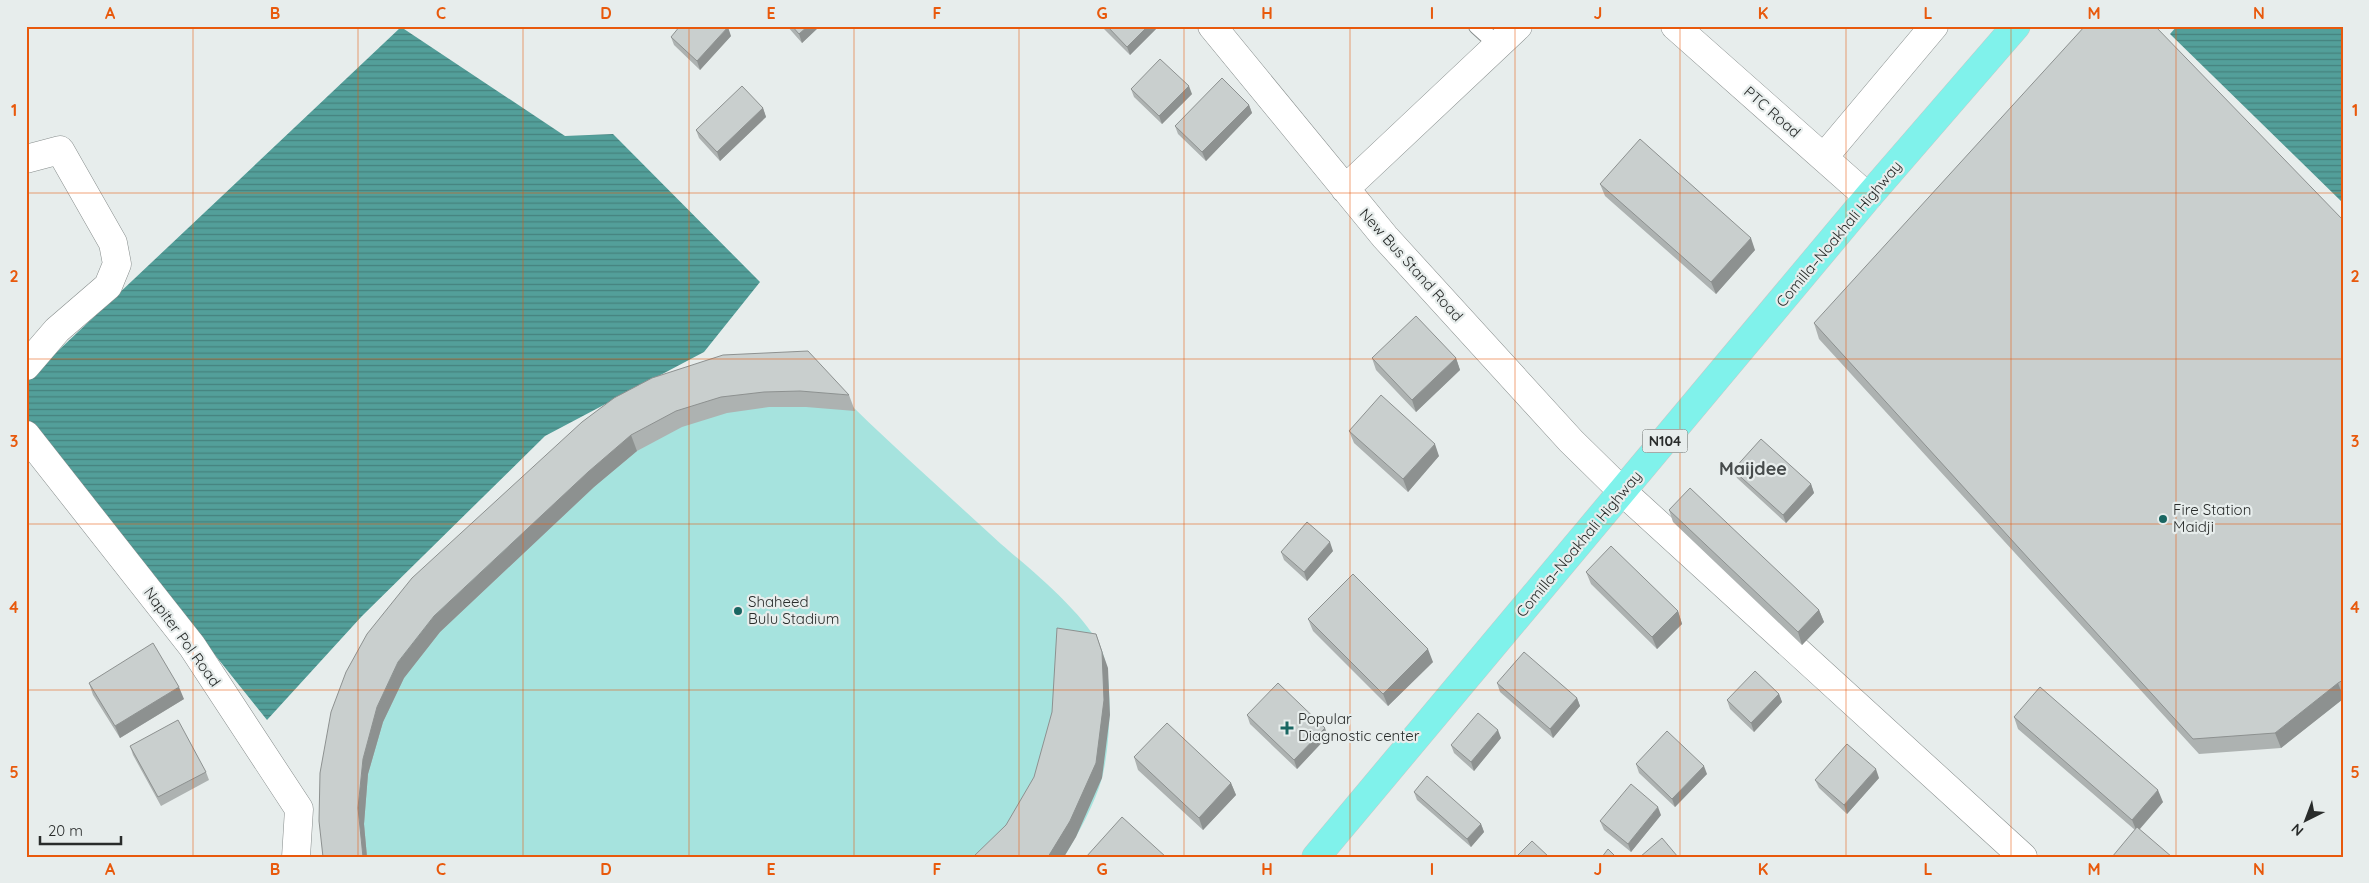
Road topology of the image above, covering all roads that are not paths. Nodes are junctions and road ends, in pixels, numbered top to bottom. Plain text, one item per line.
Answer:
1 (1212, 26) edge
2 (1477, 26) edge
3 (1518, 26) edge
4 (1675, 26) edge
5 (1934, 26) edge
6 (2016, 26) edge
7 (1498, 45) junction
8 (1824, 157) junction
9 (26, 159) edge
10 (1345, 189) junction
11 (1868, 197) junction
12 (26, 366) edge
13 (26, 435) edge
14 (1623, 492) junction
15 (296, 857) edge
16 (1316, 857) edge
17 (2023, 857) edge

1 - 10 street, New Bus Stand Road
2 - 7 lane
3 - 7 street
4 - 8 street, PTC Road
5 - 8 street
6 - 11 highway, Comilla–Noakhali Highway / N104
7 - 10 street
8 - 11 street, PTC Road
9 - 12 street
10 - 14 street, New Bus Stand Road
11 - 14 highway, Comilla–Noakhali Highway / N104
13 - 15 street, Napiter Pol Road
14 - 16 highway, Comilla–Noakhali Highway / N104
14 - 17 street, New Bus Stand Road

